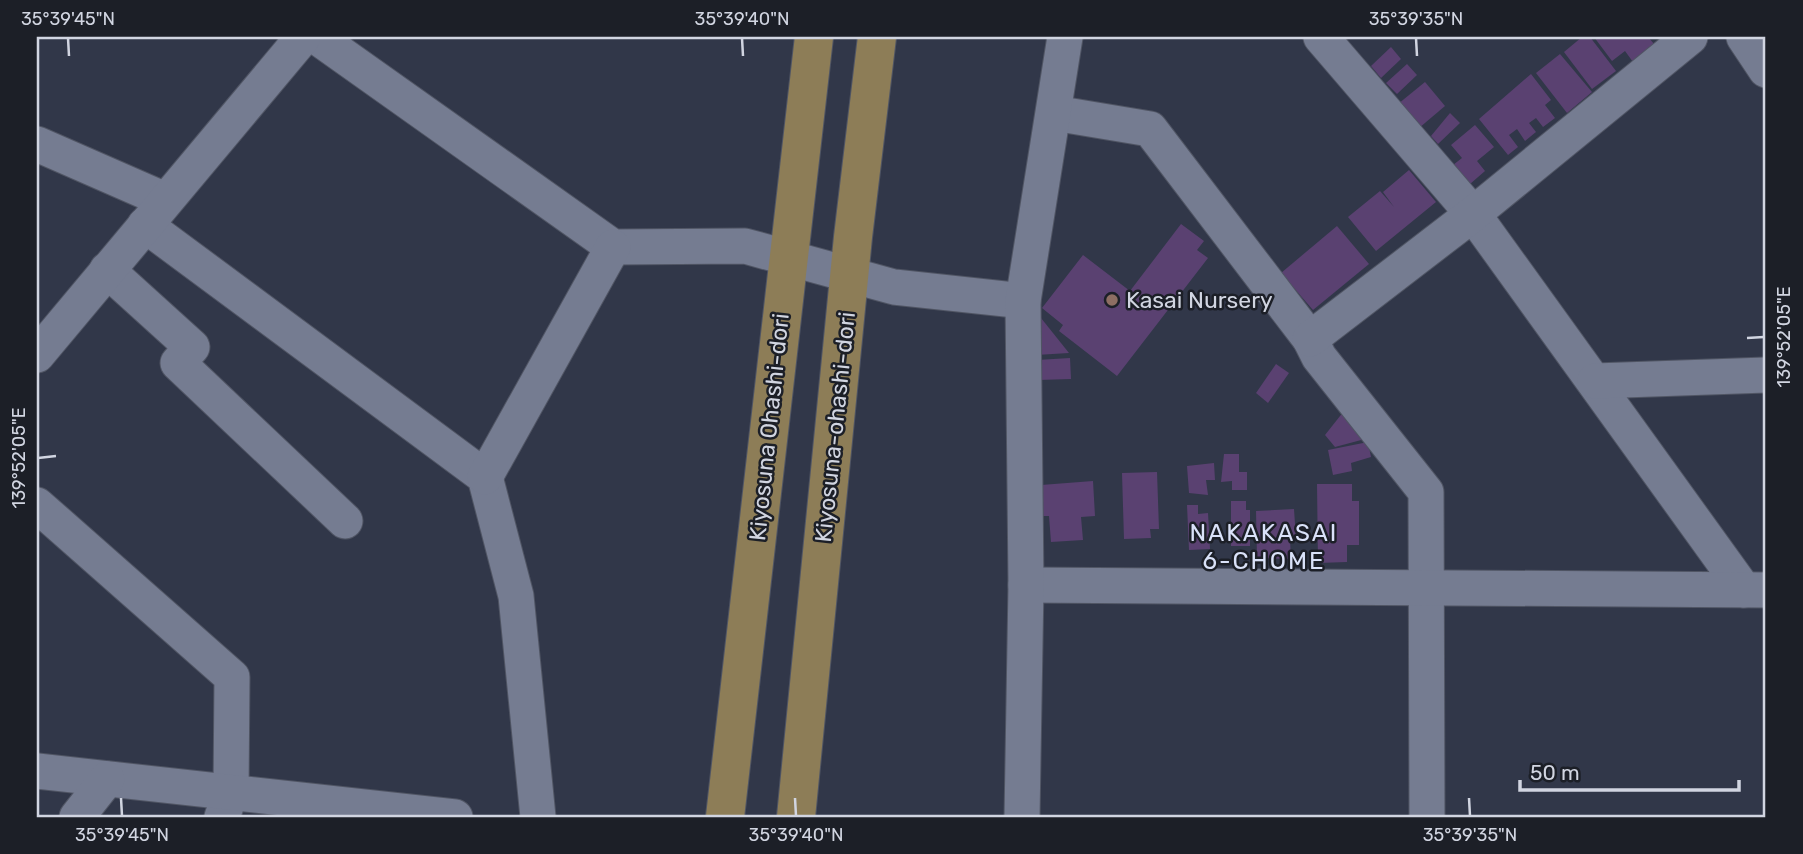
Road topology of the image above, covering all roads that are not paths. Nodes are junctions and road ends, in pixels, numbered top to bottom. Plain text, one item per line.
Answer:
1 (303, 37) edge
2 (317, 37) edge
3 (814, 37) edge
4 (877, 37) edge
5 (1065, 37) edge
6 (1321, 37) edge
7 (1690, 37) edge
8 (1744, 37) edge
9 (1766, 70) edge
10 (1054, 113) junction
11 (37, 144) edge
12 (155, 213) junction
13 (1473, 214) junction
14 (613, 247) junction
15 (789, 258) junction
16 (107, 270) junction
17 (850, 275) junction
18 (1023, 301) junction
19 (1310, 339) junction
20 (37, 355) edge
21 (1766, 375) edge
22 (1595, 381) junction
23 (485, 477) junction
24 (37, 505) edge
25 (345, 521) dead end
26 (1026, 585) junction
27 (1426, 587) junction
28 (1755, 590) edge
29 (37, 771) edge
30 (107, 779) junction
31 (226, 804) edge
32 (78, 817) edge
33 (455, 817) edge
34 (538, 817) edge
35 (725, 817) edge
36 (796, 817) edge
37 (1023, 817) edge
38 (1427, 817) edge

1 - 12 street
2 - 14 street
3 - 15 main road, Kiyosuna Ohashi-dori
4 - 17 main road, Kiyosuna-ohashi-dori
5 - 10 street
6 - 13 street
7 - 13 street
8 - 9 street
10 - 18 street
10 - 19 street
11 - 12 street
12 - 16 street
12 - 23 street
13 - 19 street
13 - 22 street
14 - 15 street
14 - 23 street
15 - 17 street
15 - 35 main road, Kiyosuna Ohashi-dori
16 - 20 street
16 - 25 street
17 - 18 street
17 - 36 main road, Kiyosuna-ohashi-dori
18 - 26 street
19 - 27 street
21 - 22 street
22 - 28 street
23 - 34 street
24 - 31 street
26 - 27 street
26 - 37 street
27 - 28 street
27 - 38 street
29 - 30 street
30 - 31 street
30 - 32 street
31 - 33 street

